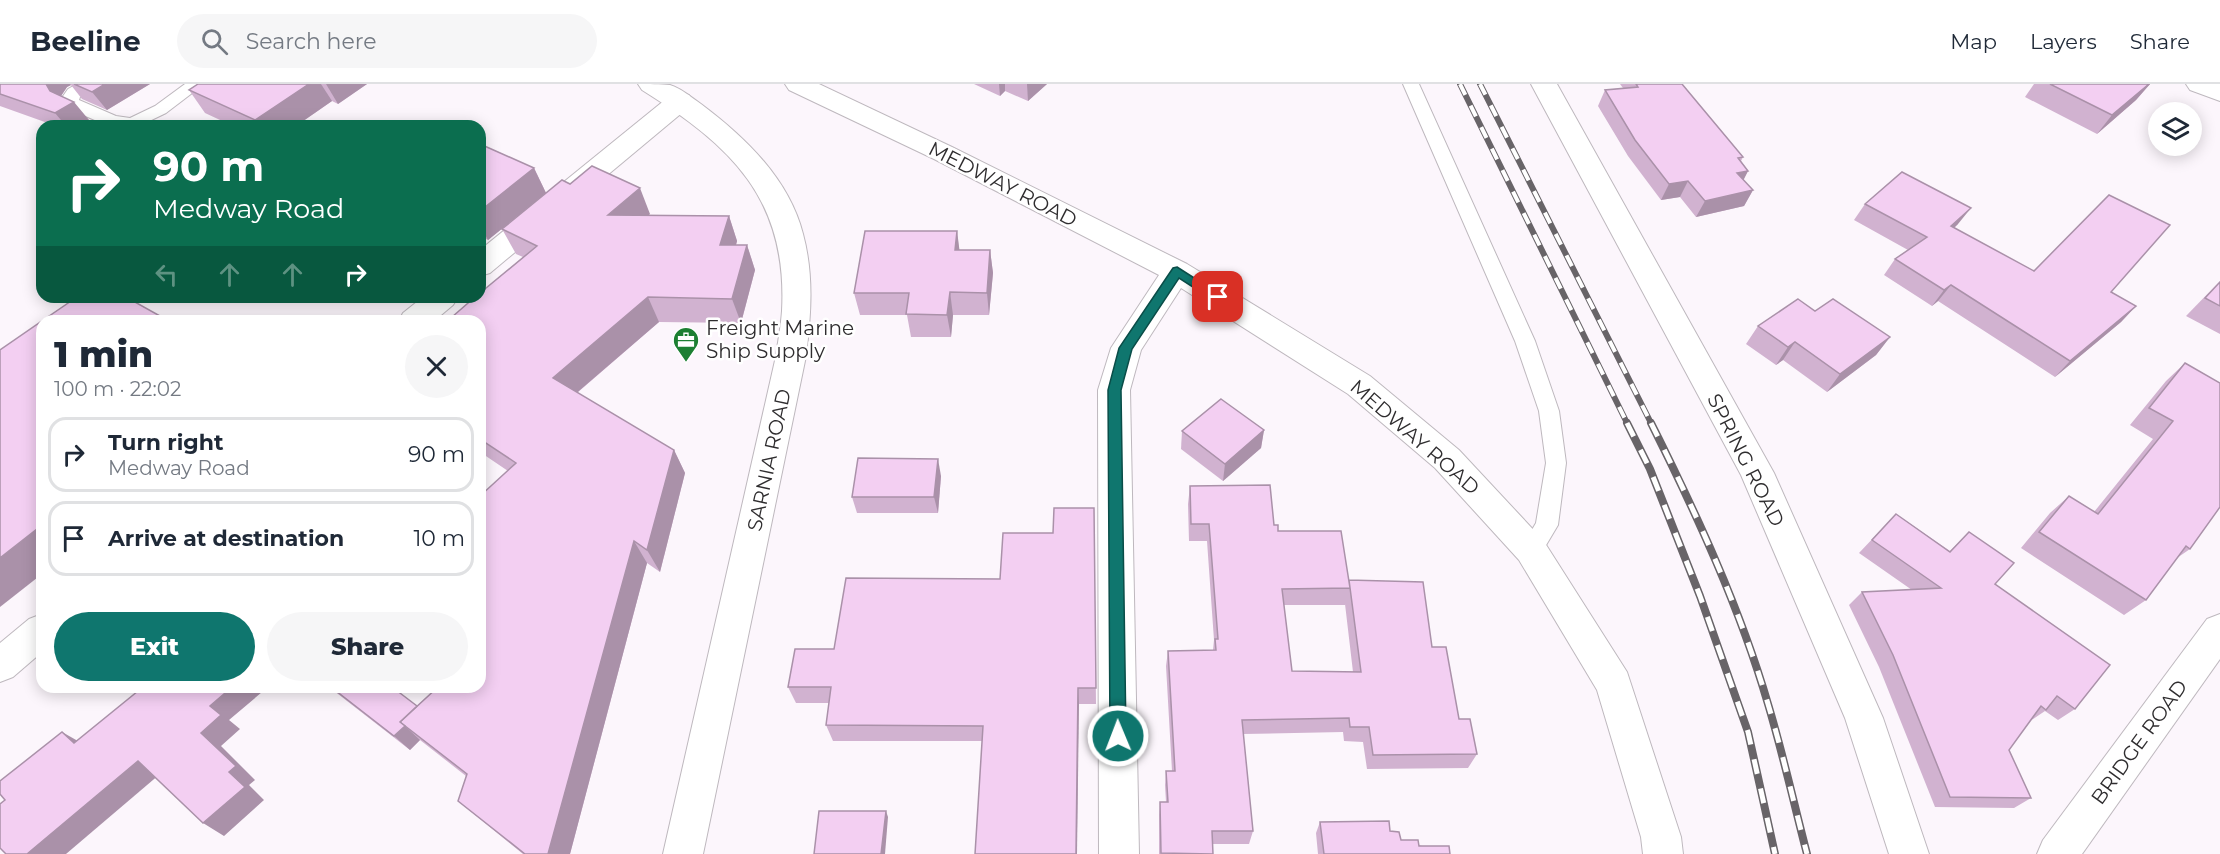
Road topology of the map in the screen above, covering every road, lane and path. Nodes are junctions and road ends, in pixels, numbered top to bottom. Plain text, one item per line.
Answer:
1 (88, 84) edge
2 (196, 84) edge
3 (651, 84) edge
4 (798, 84) edge
5 (1411, 84) edge
6 (1544, 84) edge
7 (2199, 84) edge
8 (2220, 93) edge
9 (680, 101) junction
10 (114, 120) edge
11 (139, 120) edge
12 (486, 261) edge
13 (1177, 271) junction
14 (436, 303) edge
15 (421, 315) edge
16 (1531, 550) junction
17 (2220, 630) edge
18 (36, 635) edge
19 (0, 665) edge
20 (683, 854) edge
21 (1119, 854) edge
22 (1663, 854) edge
23 (1909, 854) edge
24 (2057, 854) edge

1 - 10 lane
2 - 11 lane
3 - 9 street, SARNIA ROAD
4 - 13 street, MEDWAY ROAD
5 - 16 lane
6 - 23 street, SPRING ROAD
7 - 8 street
9 - 12 street
9 - 20 street, SARNIA ROAD
13 - 16 street, MEDWAY ROAD
13 - 21 street
14 - 15 street
16 - 22 street, MEDWAY ROAD
17 - 24 street, BRIDGE ROAD
18 - 19 street

